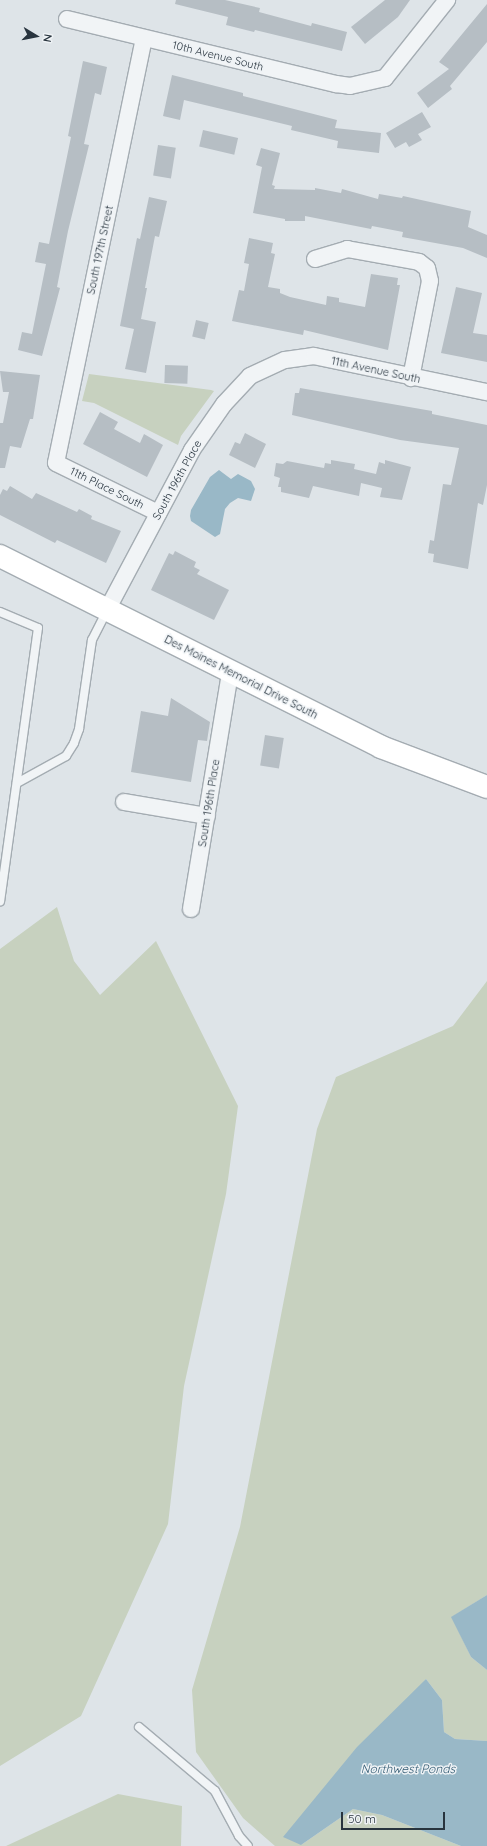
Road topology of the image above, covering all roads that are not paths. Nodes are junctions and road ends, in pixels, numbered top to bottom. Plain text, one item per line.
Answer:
1 (447, 0) edge
2 (68, 19) dead end
3 (144, 38) junction
4 (315, 259) dead end
5 (267, 367) joint
6 (411, 378) junction
7 (487, 392) edge
8 (56, 463) joint
9 (158, 513) junction
10 (0, 556) edge
11 (107, 610) junction
12 (0, 612) edge
13 (230, 673) junction
14 (16, 783) junction
15 (487, 787) edge
16 (124, 802) dead end
17 (207, 816) junction
18 (0, 902) edge
19 (191, 910) dead end
20 (139, 1727) dead end
21 (248, 1846) edge

1 - 3 street, 10th Avenue South
2 - 3 street, 10th Avenue South
3 - 8 street, South 197th Street
4 - 6 street
5 - 6 street, 11th Avenue South
5 - 9 street, South 196th Place
6 - 7 street, 11th Avenue South
8 - 9 street, 11th Place South
9 - 11 street, South 196th Place
10 - 11 main road, Des Moines Memorial Drive South
11 - 13 main road, Des Moines Memorial Drive South
11 - 14 lane
12 - 14 lane
13 - 15 main road, Des Moines Memorial Drive South
13 - 17 street, South 196th Place
14 - 18 lane
16 - 17 street
17 - 19 street, South 196th Place
20 - 21 lane

